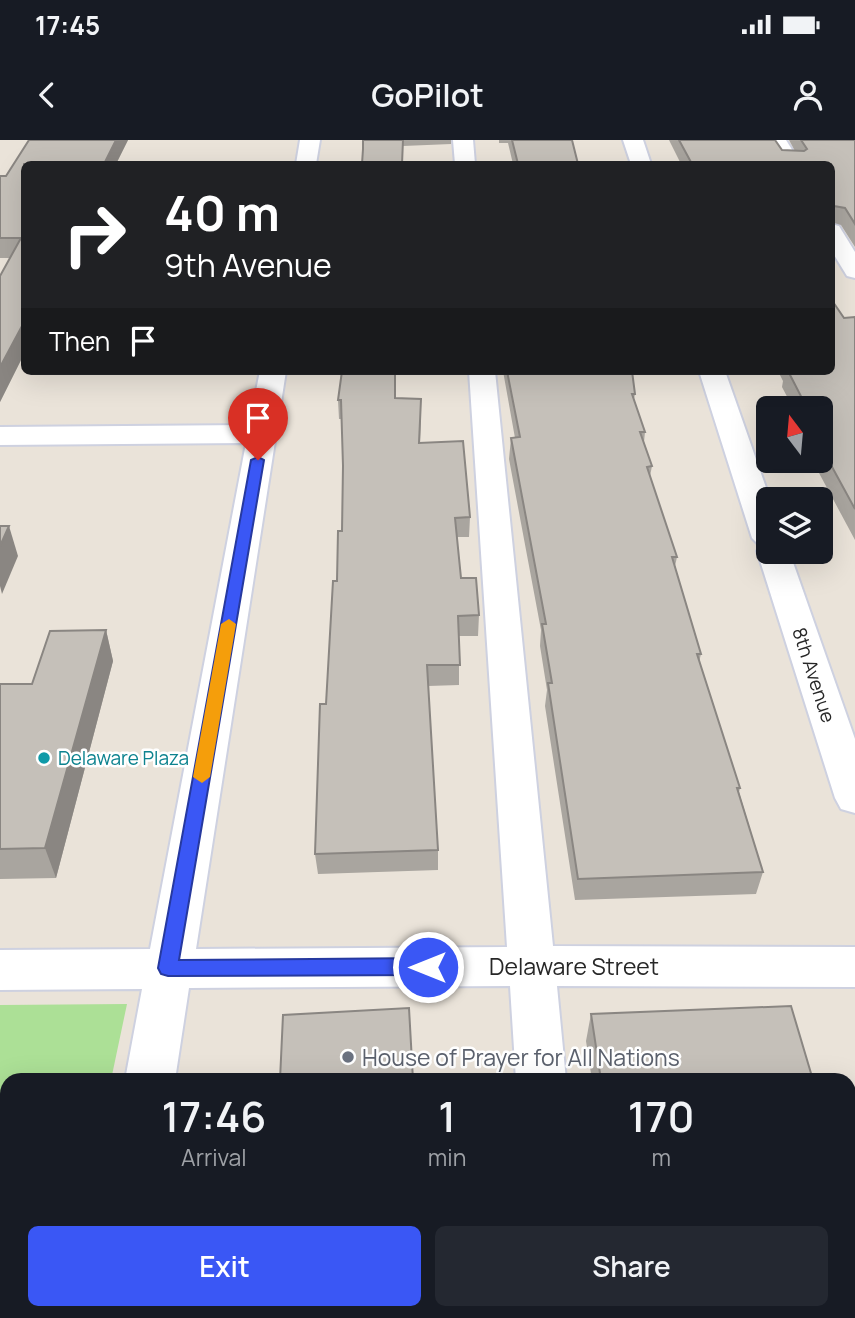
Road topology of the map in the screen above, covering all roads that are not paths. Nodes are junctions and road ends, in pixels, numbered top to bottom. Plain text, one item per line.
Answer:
1 (310, 140) edge
2 (463, 140) edge
3 (633, 140) edge
4 (776, 140) edge
5 (306, 161) edge
6 (465, 161) edge
7 (640, 161) edge
8 (789, 161) edge
9 (835, 238) edge
10 (855, 271) edge
11 (272, 375) edge
12 (482, 375) edge
13 (713, 375) edge
14 (262, 434) junction
15 (0, 436) edge
16 (756, 502) edge
17 (777, 564) edge
18 (855, 798) edge
19 (532, 966) junction
20 (855, 967) edge
21 (168, 968) junction
22 (0, 970) edge
23 (151, 1073) edge
24 (540, 1073) edge

1 - 5 street
2 - 6 street
3 - 7 street
4 - 8 street
9 - 10 street
11 - 14 street
12 - 19 street
13 - 16 street
14 - 15 street
14 - 21 street
17 - 18 street, 8th Avenue
19 - 20 street, Delaware Street
19 - 21 street, Delaware Street
19 - 24 street
21 - 22 street, Delaware Street
21 - 23 street

